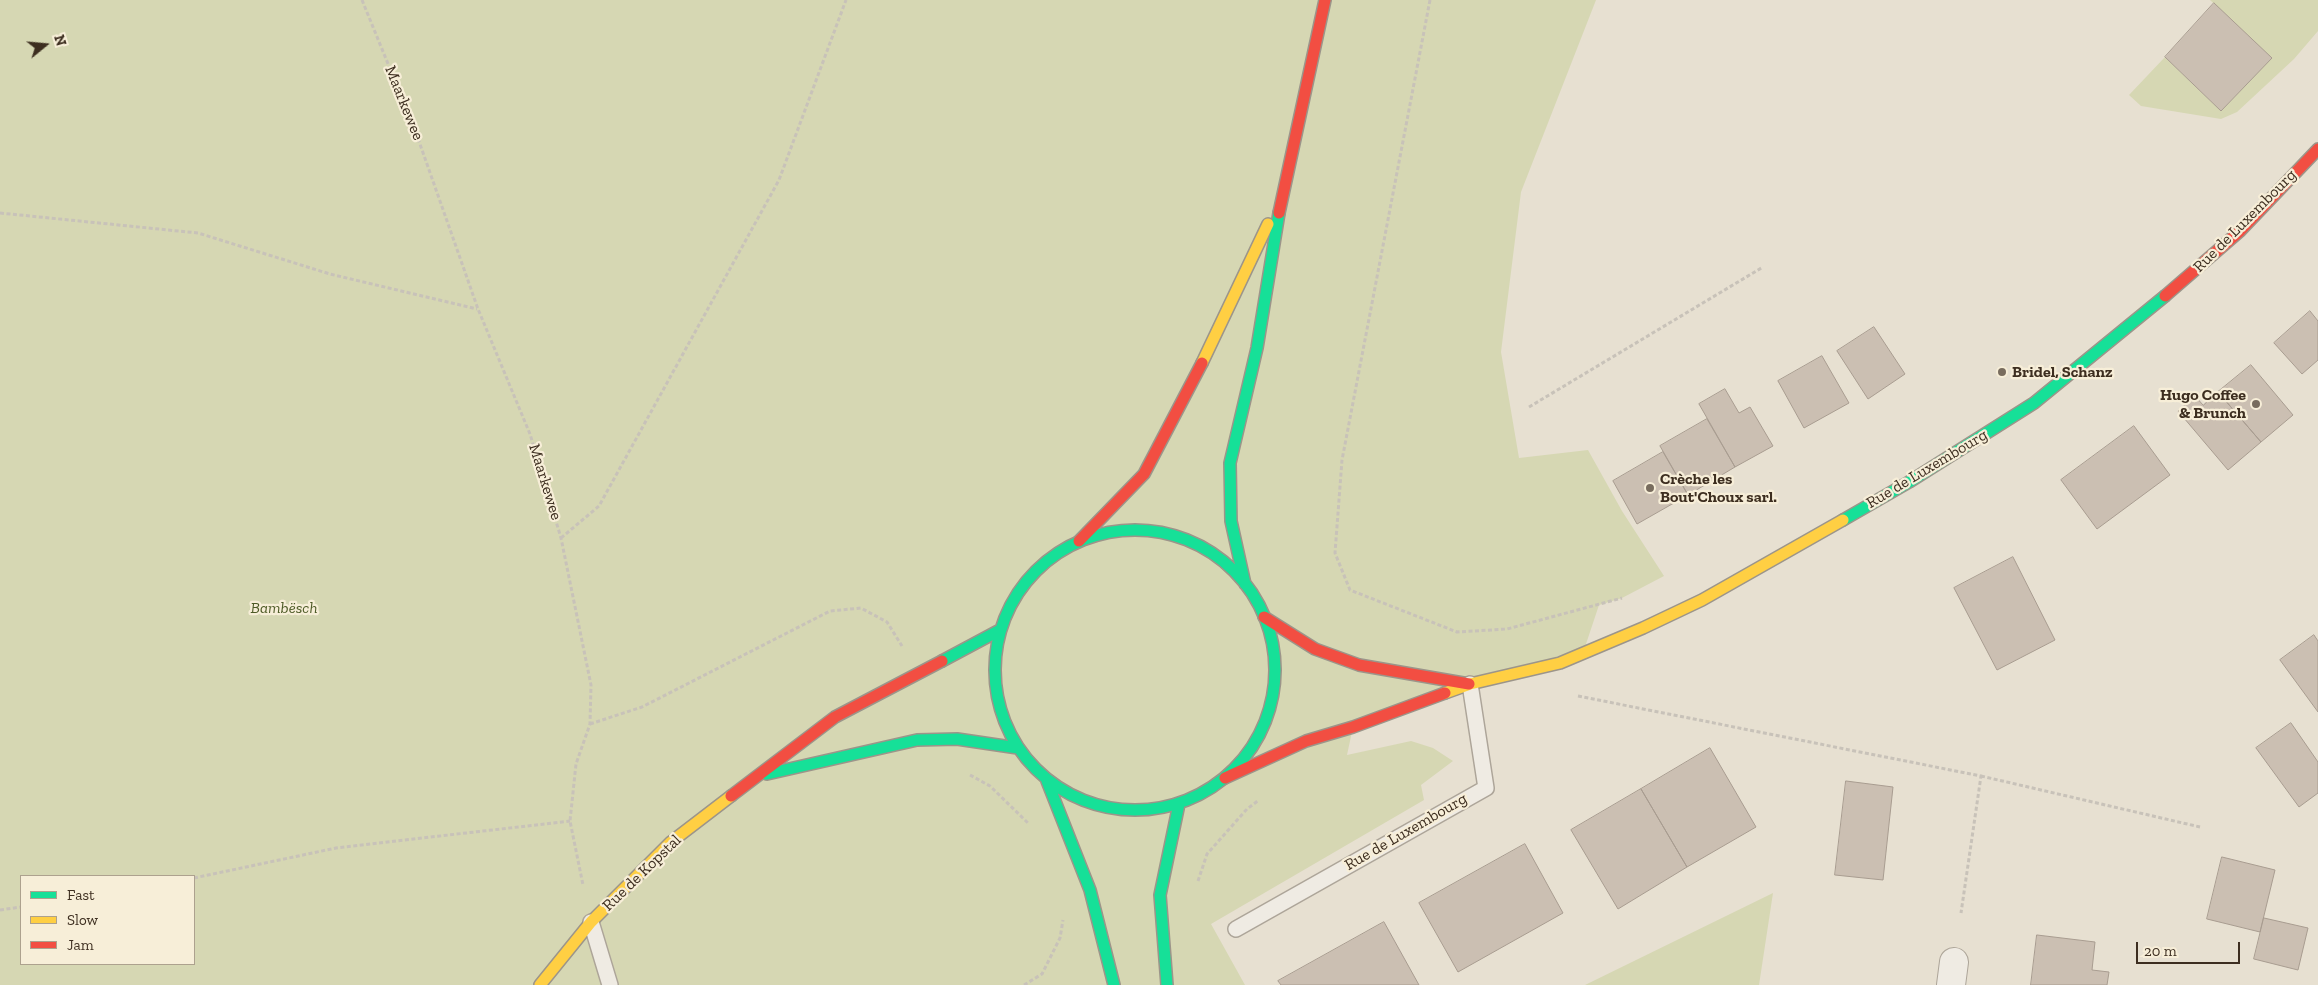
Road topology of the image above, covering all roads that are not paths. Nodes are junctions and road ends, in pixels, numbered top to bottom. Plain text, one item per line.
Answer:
1 (1325, 0) edge
2 (2318, 148) edge
3 (1282, 193) junction
4 (1079, 541) junction
5 (1245, 584) junction
6 (1264, 617) junction
7 (1000, 630) junction
8 (1470, 684) junction
9 (1018, 748) junction
10 (758, 776) junction
11 (1225, 778) junction
12 (1047, 780) junction
13 (1179, 804) junction
14 (591, 922) junction
15 (1236, 929) dead end
16 (540, 985) edge
17 (610, 985) edge
18 (1114, 985) edge
19 (1167, 985) edge

1 - 3 main road
2 - 8 main road, Rue de Luxembourg
3 - 4 main road
3 - 5 main road
4 - 5 main road
4 - 7 main road
5 - 6 main road
6 - 8 main road, Rue de Luxembourg
6 - 11 main road
7 - 9 main road
7 - 10 main road, Rue de Kopstal
8 - 11 main road, Rue de Luxembourg
8 - 15 lane, Rue de Luxembourg
9 - 10 main road, Rue de Kopstal
9 - 12 main road
10 - 14 main road, Rue de Kopstal
11 - 13 main road
12 - 13 main road
12 - 18 main road
13 - 19 main road
14 - 16 main road, Rue de Kopstal
14 - 17 lane

